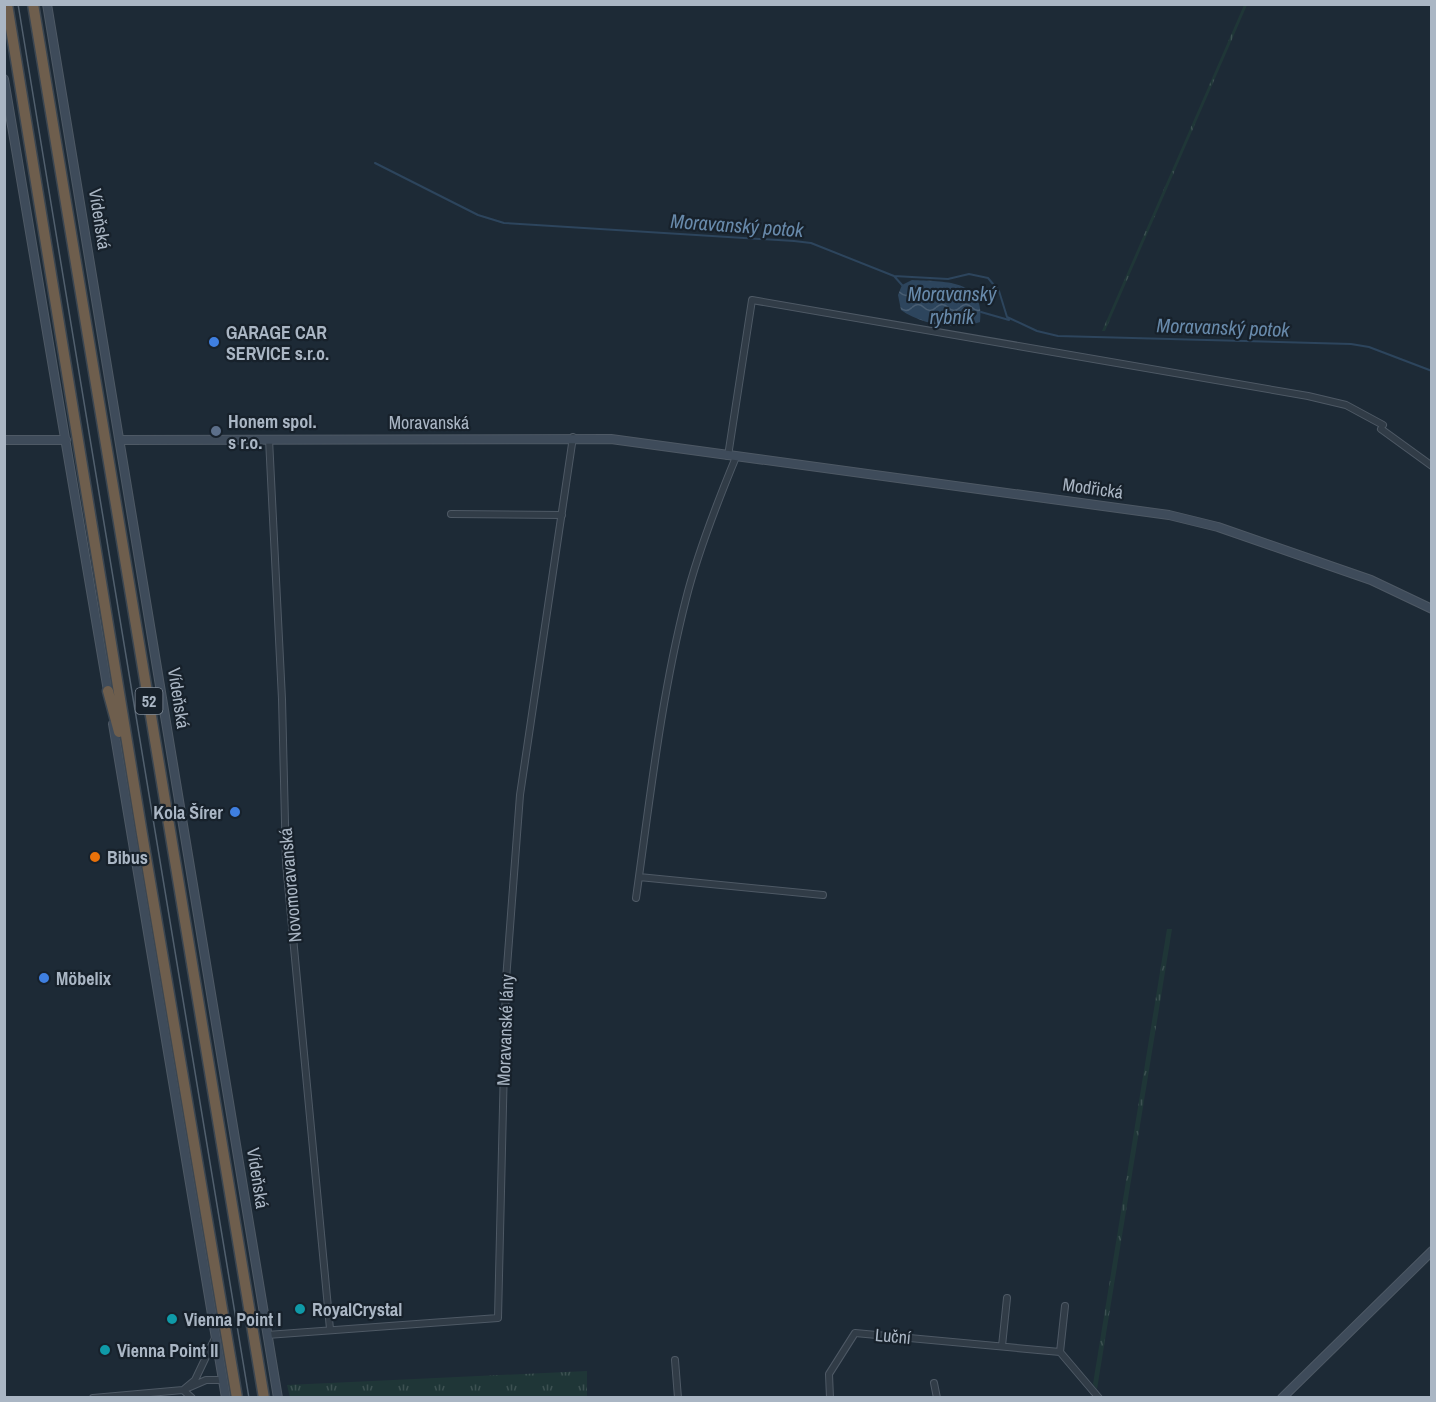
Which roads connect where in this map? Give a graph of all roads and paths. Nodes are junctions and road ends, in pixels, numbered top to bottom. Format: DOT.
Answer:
graph roads {
  1 [pos="7,4"];
  2 [pos="33,4"];
  3 [pos="47,4"];
  4 [pos="4,79"];
  5 [pos="573,437"];
  6 [pos="269,439"];
  7 [pos="4,440"];
  8 [pos="66,440"];
  9 [pos="120,440"];
  10 [pos="732,456"];
  11 [pos="1431,466"];
  12 [pos="451,514"];
  13 [pos="562,515"];
  14 [pos="1431,609"];
  15 [pos="108,691"];
  16 [pos="142,834"];
  17 [pos="639,877"];
  18 [pos="823,895"];
  19 [pos="636,898"];
  20 [pos="1431,1251"];
  21 [pos="1007,1298"];
  22 [pos="1065,1306"];
  23 [pos="330,1329"];
  24 [pos="267,1335"];
  25 [pos="216,1337"];
  26 [pos="1002,1346"];
  27 [pos="1060,1352"];
  28 [pos="675,1360"];
  29 [pos="223,1380"];
  30 [pos="934,1383"];
  31 [pos="183,1390"];
  32 [pos="93,1398"];
  33 [pos="192,1398"];
  34 [pos="226,1398"];
  35 [pos="237,1398"];
  36 [pos="264,1398"];
  37 [pos="278,1398"];
  38 [pos="678,1398"];
  39 [pos="830,1398"];
  40 [pos="937,1398"];
  41 [pos="1099,1398"];
  42 [pos="1282,1398"];
  1 -- 16 [label="highway, 52"];
  2 -- 36 [label="highway, Vídeňská / 52"];
  3 -- 9 [label="street, Vídeňská"];
  4 -- 8 [label="street"];
  5 -- 6 [label="street, Moravanská"];
  5 -- 10 [label="street, Moravanská"];
  5 -- 13 [label="street, Moravanské lány"];
  6 -- 9 [label="street, Moravanská"];
  6 -- 23 [label="street, Novomoravanská"];
  7 -- 8 [label="street"];
  8 -- 15 [label="street"];
  9 -- 24 [label="street, Vídeňská"];
  10 -- 11 [label="street"];
  10 -- 14 [label="street, Modřická"];
  10 -- 17 [label="street"];
  12 -- 13 [label="street"];
  13 -- 23 [label="street, Moravanské lány"];
  15 -- 16 [label="highway"];
  15 -- 25 [label="street"];
  16 -- 35 [label="highway, 52"];
  17 -- 18 [label="street"];
  17 -- 19 [label="street"];
  20 -- 42 [label="street"];
  21 -- 26 [label="street"];
  22 -- 27 [label="street"];
  23 -- 24 [label="street, Moravanské lány"];
  24 -- 37 [label="street, Vídeňská"];
  25 -- 29 [label="street"];
  25 -- 31 [label="street"];
  26 -- 27 [label="street, Luční"];
  26 -- 39 [label="street, Luční"];
  27 -- 41 [label="street"];
  28 -- 38 [label="street"];
  29 -- 31 [label="street"];
  29 -- 34 [label="street"];
  30 -- 40 [label="street"];
  31 -- 32 [label="street"];
  31 -- 33 [label="street"];
}
